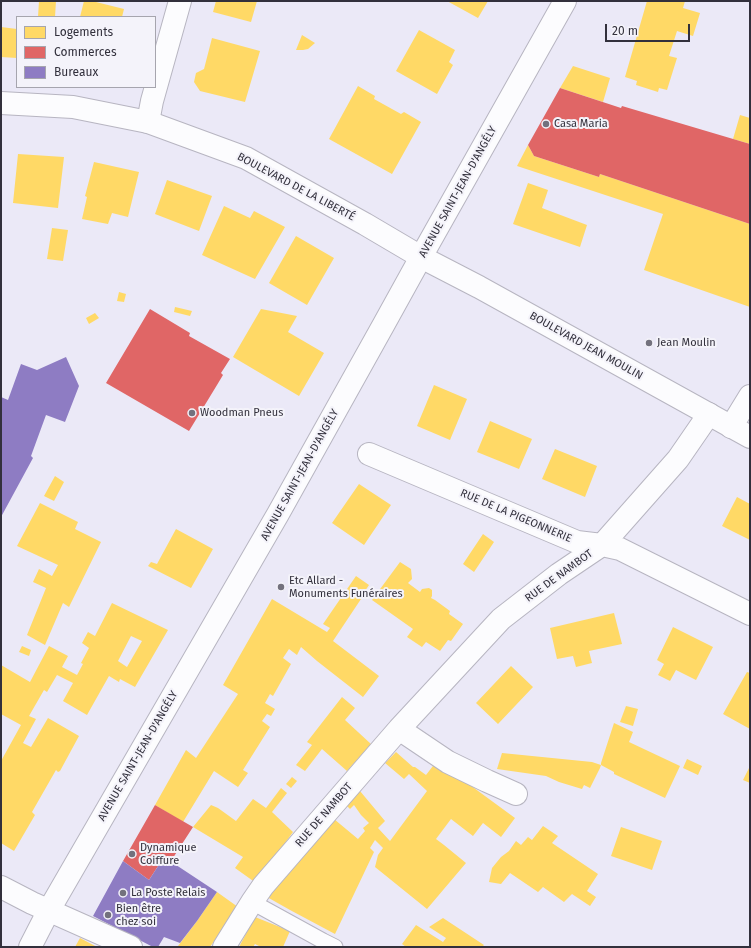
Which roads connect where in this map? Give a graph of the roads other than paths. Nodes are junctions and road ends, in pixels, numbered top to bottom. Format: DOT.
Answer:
graph roads {
  1 [pos="180,1"];
  2 [pos="565,1"];
  3 [pos="156,87"];
  4 [pos="156,88"];
  5 [pos="1,103"];
  6 [pos="148,122"];
  7 [pos="421,257"];
  8 [pos="750,396"];
  9 [pos="709,414"];
  10 [pos="731,427"];
  11 [pos="750,438"];
  12 [pos="369,454"];
  13 [pos="602,545"];
  14 [pos="750,614"];
  15 [pos="398,729"];
  16 [pos="516,794"];
  17 [pos="1,886"];
  18 [pos="252,902"];
  19 [pos="49,910"];
  20 [pos="30,947"];
  21 [pos="131,947"];
  22 [pos="224,947"];
  23 [pos="335,947"];
  1 -- 3 [label="street"];
  2 -- 7 [label="street, AVENUE SAINT-JEAN-D'ANGÉLY"];
  4 -- 6 [label="street"];
  5 -- 6 [label="street, BOULEVARD DE LA LIBERTÉ"];
  6 -- 7 [label="street, BOULEVARD DE LA LIBERTÉ"];
  7 -- 9 [label="street, BOULEVARD JEAN MOULIN"];
  7 -- 19 [label="street, AVENUE SAINT-JEAN-D'ANGÉLY"];
  8 -- 10 [label="street"];
  9 -- 10 [label="street, BOULEVARD JEAN MOULIN"];
  9 -- 13 [label="street, RUE DE NAMBOT"];
  10 -- 11 [label="street, BOULEVARD JEAN MOULIN"];
  12 -- 13 [label="street, RUE DE LA PIGEONNERIE"];
  13 -- 14 [label="street, RUE DE LA PIGEONNERIE"];
  13 -- 15 [label="street, RUE DE NAMBOT"];
  15 -- 16 [label="street"];
  15 -- 18 [label="street, RUE DE NAMBOT"];
  17 -- 19 [label="street"];
  18 -- 22 [label="street, RUE DE NAMBOT"];
  18 -- 23 [label="lane"];
  19 -- 20 [label="street, AVENUE SAINT-JEAN-D'ANGÉLY"];
  19 -- 21 [label="street"];
}
